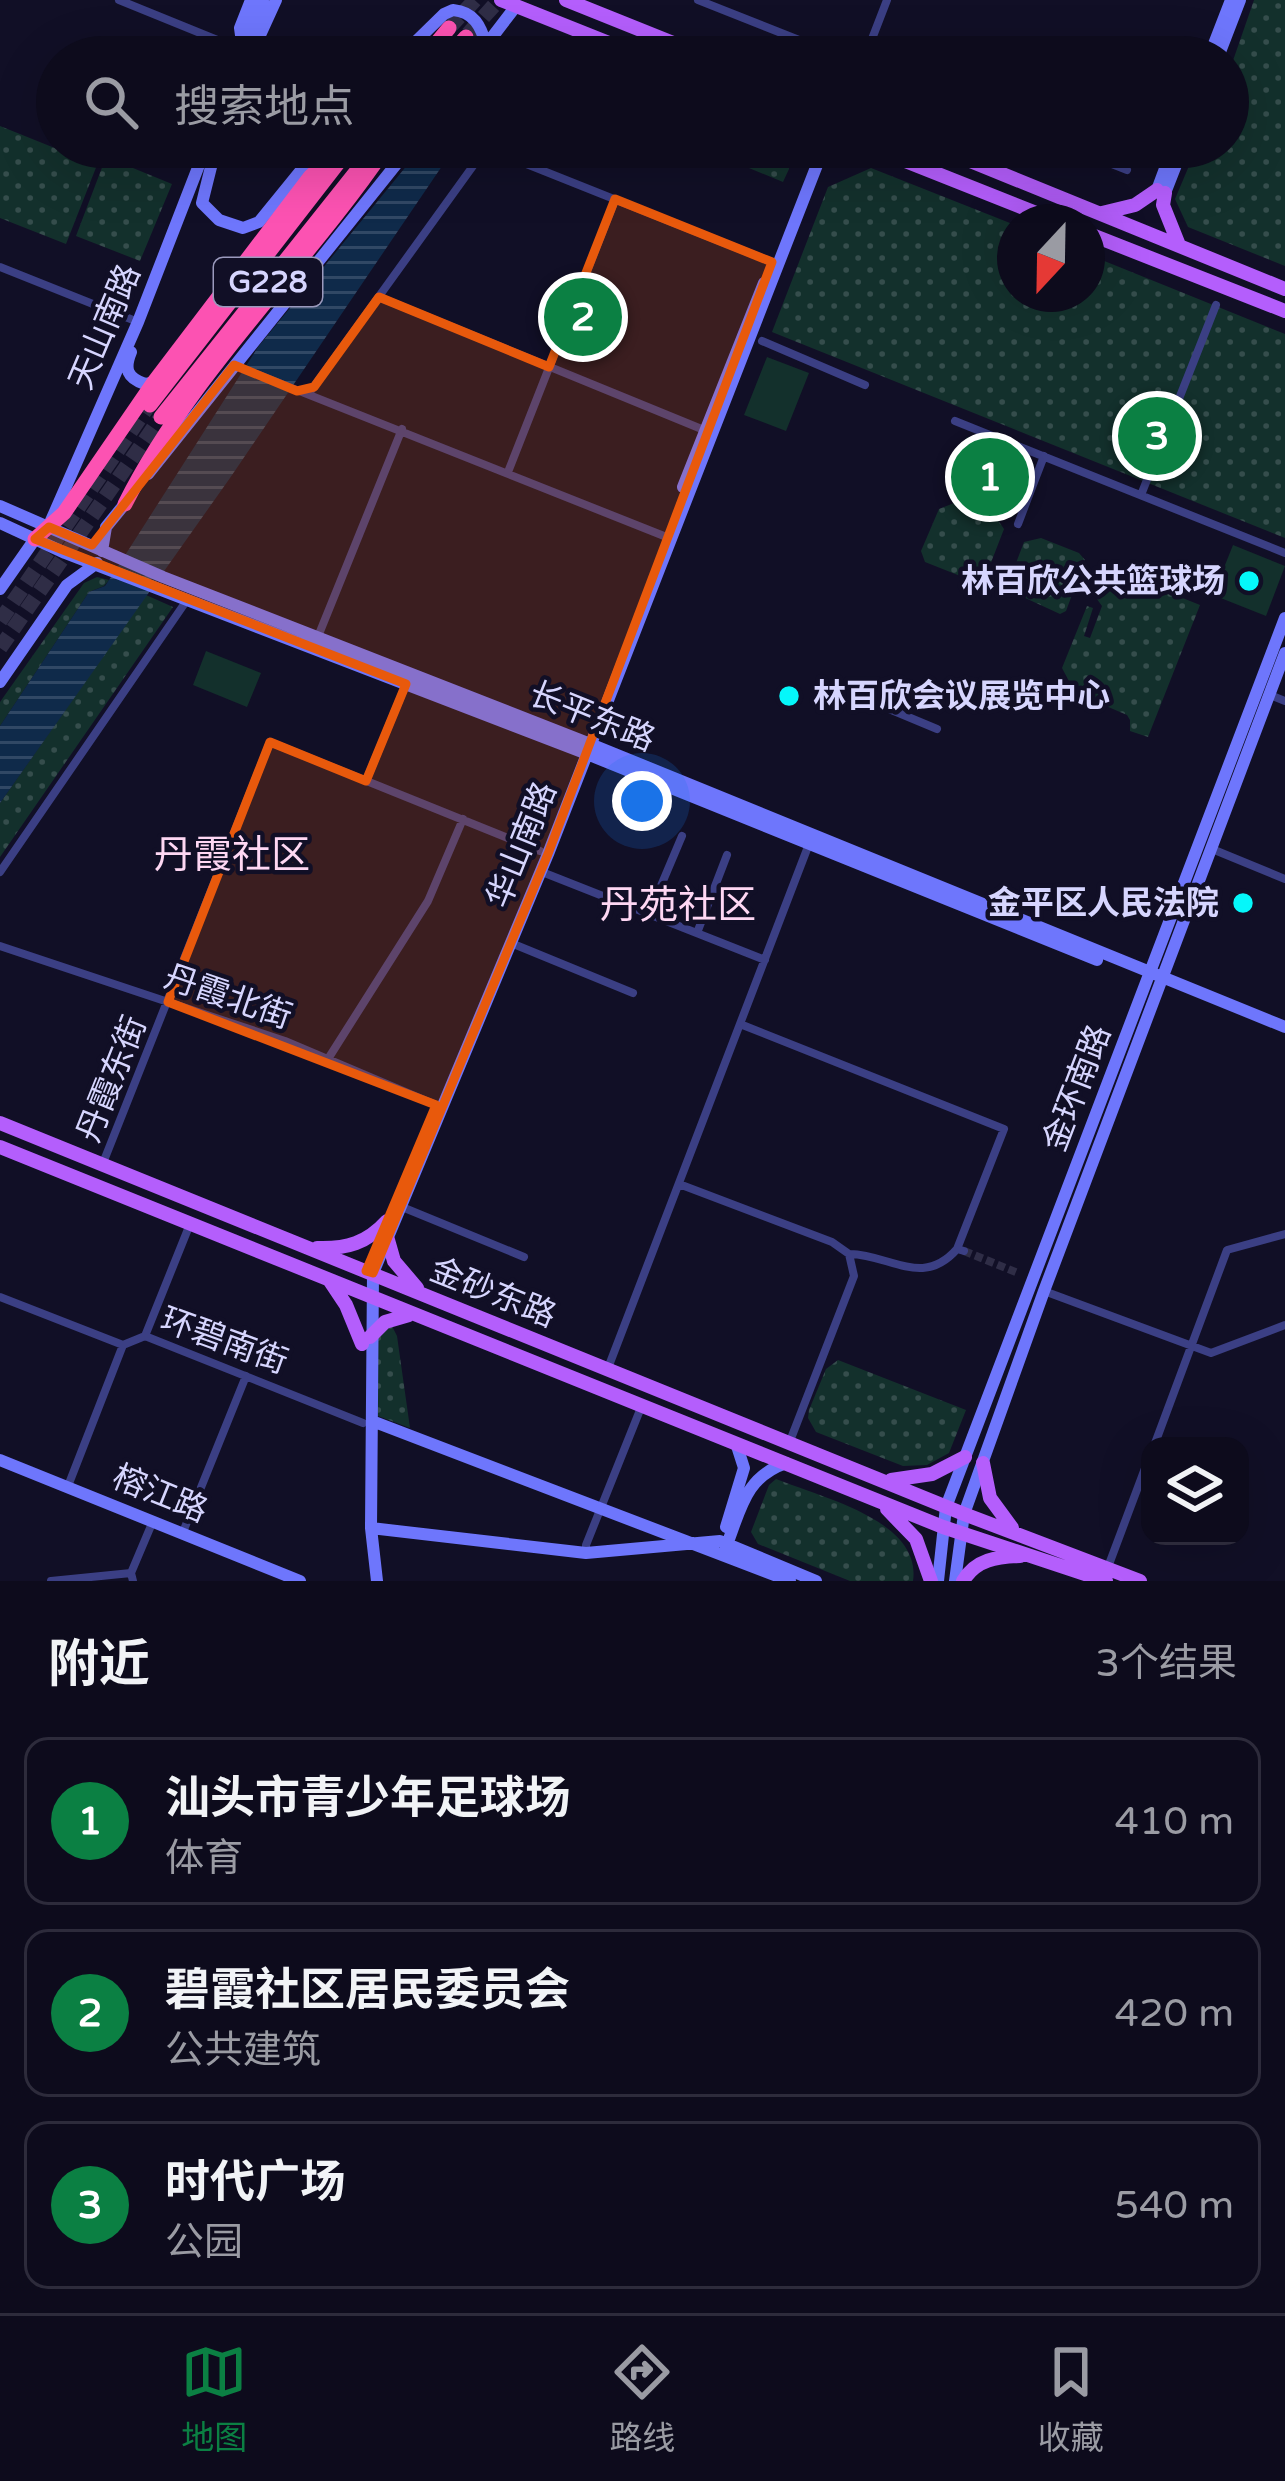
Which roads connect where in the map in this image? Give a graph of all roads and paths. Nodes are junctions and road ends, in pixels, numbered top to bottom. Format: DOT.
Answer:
graph roads {
  1 [pos="119,0"];
  2 [pos="251,0"];
  3 [pos="263,0"];
  4 [pos="276,0"];
  5 [pos="566,0"];
  6 [pos="698,0"];
  7 [pos="887,0"];
  8 [pos="1231,0"];
  9 [pos="1240,0"];
  10 [pos="509,3"];
  11 [pos="601,7"];
  12 [pos="449,28"];
  13 [pos="204,36"];
  14 [pos="243,36"];
  15 [pos="254,36"];
  16 [pos="258,36"];
  17 [pos="421,36"];
  18 [pos="442,36"];
  19 [pos="482,36"];
  20 [pos="490,36"];
  21 [pos="592,36"];
  22 [pos="663,36"];
  23 [pos="789,36"];
  24 [pos="873,36"];
  25 [pos="1216,36"];
  26 [pos="1226,36"];
  27 [pos="203,168"];
  28 [pos="204,168"];
  29 [pos="208,168"];
  30 [pos="303,168"];
  31 [pos="320,168"];
  32 [pos="335,168"];
  33 [pos="358,168"];
  34 [pos="372,168"];
  35 [pos="393,168"];
  36 [pos="472,168"];
  37 [pos="537,168"];
  38 [pos="811,168"];
  39 [pos="812,168"];
  40 [pos="923,168"];
  41 [pos="988,168"];
  42 [pos="1122,168"];
  43 [pos="1167,168"];
  44 [pos="1173,168"];
  45 [pos="1127,170"];
  46 [pos="1161,192"];
  47 [pos="615,199"];
  48 [pos="1014,204"];
  49 [pos="1078,204"];
  50 [pos="1105,212"];
  51 [pos="1105,215"];
  52 [pos="1105,240"];
  53 [pos="1179,245"];
  54 [pos="772,262"];
  55 [pos="0,267"];
  56 [pos="1285,290"];
  57 [pos="379,297"];
  58 [pos="1216,305"];
  59 [pos="1285,311"];
  60 [pos="138,322"];
  61 [pos="762,341"];
  62 [pos="237,366"];
  63 [pos="549,367"];
  64 [pos="154,382"];
  65 [pos="865,385"];
  66 [pos="310,392"];
  67 [pos="955,421"];
  68 [pos="402,429"];
  69 [pos="706,430"];
  70 [pos="1045,456"];
  71 [pos="508,472"];
  72 [pos="1141,495"];
  73 [pos="125,503"];
  74 [pos="0,506"];
  75 [pos="0,524"];
  76 [pos="1018,524"];
  77 [pos="49,526"];
  78 [pos="664,536"];
  79 [pos="35,539"];
  80 [pos="1285,553"];
  81 [pos="99,557"];
  82 [pos="160,582"];
  83 [pos="0,589"];
  84 [pos="188,599"];
  85 [pos="1285,618"];
  86 [pos="316,642"];
  87 [pos="1285,653"];
  88 [pos="0,682"];
  89 [pos="406,684"];
  90 [pos="854,694"];
  91 [pos="1270,695"];
  92 [pos="1285,701"];
  93 [pos="937,729"];
  94 [pos="585,748"];
  95 [pos="366,781"];
  96 [pos="463,819"];
  97 [pos="682,836"];
  98 [pos="809,844"];
  99 [pos="1212,849"];
  100 [pos="540,851"];
  101 [pos="728,855"];
  102 [pos="541,871"];
  103 [pos="0,872"];
  104 [pos="1285,878"];
  105 [pos="649,914"];
  106 [pos="697,933"];
  107 [pos="511,943"];
  108 [pos="0,946"];
  109 [pos="765,960"];
  110 [pos="1156,979"];
  111 [pos="633,993"];
  112 [pos="168,1002"];
  113 [pos="740,1024"];
  114 [pos="1285,1030"];
  115 [pos="328,1059"];
  116 [pos="436,1105"];
  117 [pos="0,1123"];
  118 [pos="0,1147"];
  119 [pos="103,1165"];
  120 [pos="679,1184"];
  121 [pos="402,1207"];
  122 [pos="387,1221"];
  123 [pos="190,1224"];
  124 [pos="1285,1234"];
  125 [pos="388,1240"];
  126 [pos="304,1246"];
  127 [pos="849,1254"];
  128 [pos="524,1257"];
  129 [pos="370,1272"];
  130 [pos="330,1281"];
  131 [pos="1044,1291"];
  132 [pos="426,1295"];
  133 [pos="0,1297"];
  134 [pos="367,1297"];
  135 [pos="409,1315"];
  136 [pos="1285,1325"];
  137 [pos="145,1336"];
  138 [pos="366,1340"];
  139 [pos="123,1346"];
  140 [pos="1191,1347"];
  141 [pos="608,1369"];
  142 [pos="246,1376"];
  143 [pos="642,1405"];
  144 [pos="368,1422"];
  145 [pos="1157,1437"];
  146 [pos="736,1443"];
  147 [pos="789,1443"];
  148 [pos="965,1457"];
  149 [pos="0,1460"];
  150 [pos="786,1463"];
  151 [pos="983,1463"];
  152 [pos="881,1480"];
  153 [pos="1141,1481"];
  154 [pos="68,1486"];
  155 [pos="879,1502"];
  156 [pos="601,1507"];
  157 [pos="946,1507"];
  158 [pos="964,1514"];
  159 [pos="153,1520"];
  160 [pos="943,1527"];
  161 [pos="371,1528"];
  162 [pos="182,1532"];
  163 [pos="960,1533"];
  164 [pos="1021,1535"];
  165 [pos="694,1541"];
  166 [pos="722,1547"];
  167 [pos="586,1553"];
  168 [pos="1031,1556"];
  169 [pos="1107,1575"];
  170 [pos="132,1577"];
  171 [pos="51,1581"];
  172 [pos="300,1581"];
  173 [pos="372,1581"];
  174 [pos="790,1581"];
  175 [pos="816,1581"];
  176 [pos="934,1581"];
  177 [pos="959,1581"];
  178 [pos="1139,1581"];
  1 -- 13 [label="street"];
  2 -- 14 [label="street"];
  3 -- 15 [label="street"];
  4 -- 16 [label="street"];
  5 -- 11 [label="main road"];
  6 -- 23 [label="street"];
  7 -- 24 [label="street"];
  8 -- 25 [label="street"];
  9 -- 26 [label="street"];
  10 -- 20 [label="street"];
  10 -- 21 [label="main road"];
  11 -- 22 [label="main road"];
  12 -- 18 [label="highway"];
  17 -- 19 [label="street"];
  27 -- 60 [label="street, 天山南路"];
  28 -- 64 [label="street, 天山南路"];
  29 -- 30 [label="street"];
  31 -- 64 [label="highway"];
  32 -- 33 [label="highway, G228"];
  34 -- 73 [label="highway"];
  35 -- 62 [label="street"];
  36 -- 57 [label="street"];
  37 -- 47 [label="street"];
  38 -- 54 [label="street, 华山南路"];
  39 -- 94 [label="street, 华山南路"];
  40 -- 48 [label="main road"];
  41 -- 49 [label="main road"];
  42 -- 45 [label="street"];
  43 -- 46 [label="street"];
  44 -- 46 [label="street"];
  46 -- 50 [label="main road"];
  46 -- 53 [label="main road"];
  47 -- 54 [label="street"];
  47 -- 63 [label="street"];
  51 -- 53 [label="main road"];
  52 -- 59 [label="main road"];
  53 -- 56 [label="main road"];
  54 -- 69 [label="street, 华山南路"];
  55 -- 60 [label="street"];
  57 -- 63 [label="street"];
  57 -- 66 [label="street"];
  58 -- 72 [label="street"];
  60 -- 77 [label="street, 天山南路"];
  61 -- 65 [label="street"];
  62 -- 66 [label="street"];
  62 -- 73 [label="street"];
  63 -- 69 [label="street"];
  63 -- 71 [label="street"];
  64 -- 77 [label="highway"];
  66 -- 68 [label="street"];
  67 -- 70 [label="street"];
  68 -- 71 [label="street"];
  68 -- 86 [label="street"];
  69 -- 78 [label="street, 华山南路"];
  70 -- 72 [label="street"];
  70 -- 76 [label="street"];
  71 -- 78 [label="street"];
  72 -- 80 [label="street"];
  73 -- 81 [label="street"];
  74 -- 77 [label="street, 长平东路"];
  75 -- 79 [label="street, 长平东路"];
  77 -- 79 [label="highway"];
  77 -- 81 [label="street, 长平东路"];
  78 -- 94 [label="street, 华山南路"];
  79 -- 81 [label="street, 长平东路"];
  79 -- 83 [label="street"];
  81 -- 82 [label="street, 长平东路"];
  81 -- 88 [label="street"];
  82 -- 84 [label="street, 长平东路"];
  82 -- 86 [label="street, 长平东路"];
  84 -- 86 [label="street, 长平东路"];
  84 -- 103 [label="street"];
  85 -- 110 [label="street, 金环南路"];
  86 -- 89 [label="street, 长平东路"];
  86 -- 94 [label="street, 长平东路"];
  87 -- 91 [label="street, 金环南路"];
  89 -- 94 [label="street, 长平东路"];
  89 -- 95 [label="street"];
  90 -- 93 [label="street"];
  91 -- 92 [label="street"];
  91 -- 99 [label="street, 金环南路"];
  94 -- 98 [label="street, 长平东路"];
  94 -- 100 [label="street, 华山南路"];
  94 -- 102 [label="street, 华山南路"];
  94 -- 110 [label="street, 长平东路"];
  95 -- 96 [label="street"];
  95 -- 112 [label="street, 丹霞东街"];
  96 -- 100 [label="street"];
  96 -- 115 [label="street"];
  97 -- 105 [label="street"];
  98 -- 109 [label="street"];
  98 -- 110 [label="street, 长平东路"];
  99 -- 104 [label="street"];
  99 -- 110 [label="street, 金环南路"];
  100 -- 116 [label="street, 华山南路"];
  101 -- 106 [label="street"];
  102 -- 105 [label="street"];
  102 -- 107 [label="street, 华山南路"];
  105 -- 106 [label="street"];
  106 -- 109 [label="street"];
  107 -- 111 [label="street"];
  107 -- 121 [label="street, 华山南路"];
  108 -- 112 [label="street, 丹霞北街"];
  109 -- 113 [label="street"];
  110 -- 114 [label="street"];
  110 -- 131 [label="street, 金环南路"];
  110 -- 148 [label="street, 金环南路"];
  112 -- 115 [label="street, 丹霞北街"];
  112 -- 119 [label="street, 丹霞东街"];
  113 -- 120 [label="street"];
  113 -- 127 [label="street"];
  115 -- 116 [label="street, 丹霞北街"];
  116 -- 122 [label="street, 华山南路"];
  117 -- 119 [label="main road, 金砂东路"];
  118 -- 123 [label="main road, 金砂东路"];
  119 -- 126 [label="main road, 金砂东路"];
  120 -- 127 [label="street"];
  120 -- 141 [label="street"];
  121 -- 125 [label="street, 华山南路"];
  121 -- 128 [label="street"];
  122 -- 126 [label="main road"];
  122 -- 129 [label="street, 华山南路"];
  123 -- 130 [label="main road, 金砂东路"];
  123 -- 137 [label="street"];
  124 -- 140 [label="street"];
  125 -- 129 [label="street, 华山南路"];
  125 -- 132 [label="main road"];
  126 -- 129 [label="main road, 金砂东路"];
  127 -- 147 [label="street"];
  129 -- 132 [label="main road, 金砂东路"];
  129 -- 134 [label="street, 华山南路"];
  130 -- 134 [label="main road, 金砂东路"];
  130 -- 138 [label="main road"];
  131 -- 140 [label="street"];
  131 -- 151 [label="street, 金环南路"];
  132 -- 141 [label="main road, 金砂东路"];
  133 -- 139 [label="street, 环碧南街"];
  134 -- 135 [label="main road, 金砂东路"];
  134 -- 138 [label="street, 华山南路"];
  135 -- 138 [label="main road"];
  135 -- 143 [label="main road, 金砂东路"];
  136 -- 140 [label="street"];
  137 -- 139 [label="street, 环碧南街"];
  137 -- 142 [label="street, 环碧南街"];
  138 -- 144 [label="street, 华山南路"];
  139 -- 154 [label="street"];
  140 -- 145 [label="street"];
  141 -- 147 [label="main road, 金砂东路"];
  142 -- 144 [label="street, 环碧南街"];
  142 -- 162 [label="street"];
  143 -- 146 [label="main road, 金砂东路"];
  143 -- 156 [label="street"];
  144 -- 156 [label="street, 环碧南街"];
  144 -- 161 [label="street, 华山南路"];
  144 -- 173 [label="street, 华山南路"];
  146 -- 150 [label="main road, 金砂东路"];
  146 -- 166 [label="street"];
  147 -- 152 [label="main road, 金砂东路"];
  148 -- 152 [label="main road"];
  148 -- 157 [label="street, 金环南路"];
  149 -- 154 [label="street, 榕江路"];
  150 -- 155 [label="main road, 金砂东路"];
  150 -- 166 [label="street"];
  151 -- 158 [label="street, 金环南路"];
  151 -- 164 [label="main road"];
  152 -- 157 [label="main road, 金砂东路"];
  153 -- 169 [label="street"];
  154 -- 159 [label="street, 榕江路"];
  155 -- 160 [label="main road, 金砂东路"];
  155 -- 176 [label="main road"];
  156 -- 165 [label="street, 环碧南街"];
  156 -- 167 [label="street"];
  157 -- 158 [label="main road, 金砂东路"];
  157 -- 160 [label="street, 金环南路"];
  158 -- 163 [label="street, 金环南路"];
  158 -- 164 [label="main road, 金砂东路"];
  159 -- 162 [label="street, 榕江路"];
  159 -- 170 [label="street"];
  160 -- 163 [label="main road, 金砂东路"];
  160 -- 176 [label="street, 金环南路"];
  161 -- 167 [label="street"];
  161 -- 173 [label="street, 华山南路"];
  162 -- 172 [label="street, 榕江路"];
  163 -- 168 [label="main road, 金砂东路"];
  163 -- 177 [label="street, 金环南路"];
  164 -- 169 [label="main road, 金砂东路"];
  165 -- 166 [label="street, 环碧南街"];
  165 -- 167 [label="street"];
  166 -- 174 [label="street, 环碧南街"];
  166 -- 175 [label="street, 环碧南街"];
  168 -- 169 [label="main road, 金砂东路"];
  168 -- 177 [label="main road"];
  169 -- 178 [label="main road"];
  170 -- 171 [label="street"];
}
